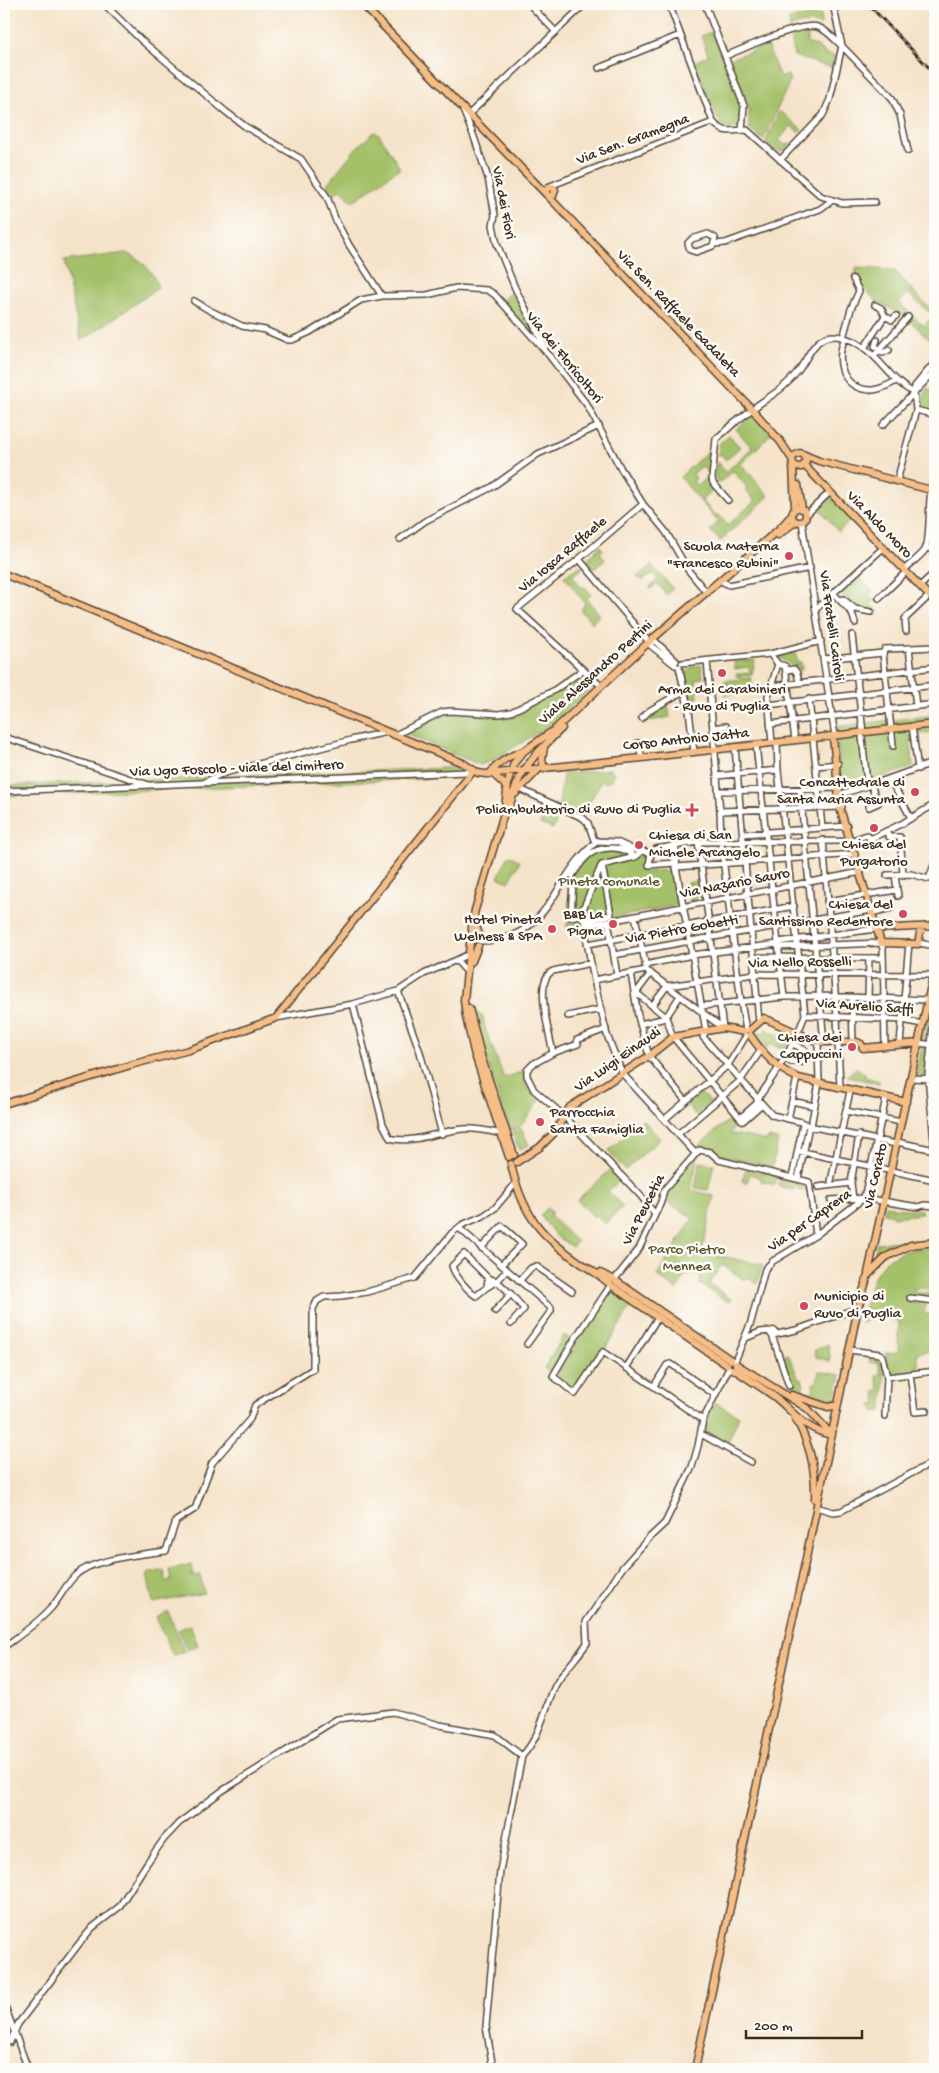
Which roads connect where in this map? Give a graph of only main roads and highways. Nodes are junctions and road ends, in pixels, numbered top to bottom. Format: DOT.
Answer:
graph roads {
  1 [pos="362,4"];
  2 [pos="780,441"];
  3 [pos="797,453"];
  4 [pos="805,456"];
  5 [pos="819,461"];
  6 [pos="798,464"];
  7 [pos="933,490"];
  8 [pos="798,509"];
  9 [pos="796,520"];
  10 [pos="4,574"];
  11 [pos="933,598"];
  12 [pos="652,643"];
  13 [pos="935,724"];
  14 [pos="834,735"];
  15 [pos="544,745"];
  16 [pos="524,751"];
  17 [pos="541,769"];
  18 [pos="525,770"];
  19 [pos="511,771"];
  20 [pos="473,772"];
  21 [pos="490,772"];
  22 [pos="510,794"];
  23 [pos="935,926"];
  24 [pos="921,927"];
  25 [pos="877,929"];
  26 [pos="476,941"];
  27 [pos="935,967"];
  28 [pos="934,977"];
  29 [pos="747,1033"];
  30 [pos="918,1043"];
  31 [pos="906,1102"];
  32 [pos="4,1104"];
  33 [pos="513,1160"];
  34 [pos="935,1242"];
  35 [pos="873,1250"];
  36 [pos="886,1257"];
  37 [pos="868,1275"];
  38 [pos="613,1282"];
  39 [pos="732,1364"];
  40 [pos="779,1391"];
  41 [pos="838,1405"];
  42 [pos="792,1415"];
  43 [pos="832,1435"];
  44 [pos="814,1516"];
  45 [pos="695,2069"];
  1 -- 2 [label="main road, Via Sen. Raffaele Gadaleta"];
  2 -- 3 [label="main road, Via Sen. Raffaele Gadaleta"];
  2 -- 6 [label="main road, Via Sen. Raffaele Gadaleta"];
  3 -- 4 [label="main road, Via Sen. Raffaele Gadaleta"];
  3 -- 6 [label="main road"];
  4 -- 5 [label="main road, Via Sen. Raffaele Gadaleta"];
  4 -- 6 [label="main road"];
  5 -- 6 [label="main road"];
  5 -- 7 [label="main road, Via Sen. Raffaele Gadaleta"];
  6 -- 8 [label="main road"];
  6 -- 11 [label="main road, Via Aldo Moro"];
  8 -- 9 [label="main road"];
  8 -- 9 [label="main road"];
  9 -- 12 [label="main road, Viale Alessandro Pertini"];
  10 -- 20 [label="main road"];
  12 -- 15 [label="main road, Viale Alessandro Pertini"];
  12 -- 16 [label="main road, Viale Alessandro Pertini"];
  13 -- 14 [label="main road, Corso Antonio Jatta"];
  14 -- 17 [label="main road, Corso Antonio Jatta"];
  14 -- 25 [label="main road"];
  15 -- 17 [label="main road"];
  15 -- 18 [label="main road, Viale Alessandro Pertini"];
  16 -- 19 [label="main road, Viale Alessandro Pertini"];
  16 -- 21 [label="main road"];
  17 -- 18 [label="main road"];
  17 -- 22 [label="main road, Viale Alessandro Pertini"];
  18 -- 19 [label="main road"];
  18 -- 22 [label="main road, Viale Alessandro Pertini"];
  19 -- 21 [label="main road"];
  19 -- 22 [label="main road, Viale Alessandro Pertini"];
  20 -- 21 [label="main road"];
  20 -- 32 [label="main road"];
  21 -- 22 [label="main road"];
  22 -- 26 [label="main road, Viale Alessandro Pertini"];
  23 -- 24 [label="main road"];
  24 -- 25 [label="main road"];
  24 -- 25 [label="main road"];
  26 -- 33 [label="main road, Viale Alessandro Pertini"];
  26 -- 33 [label="main road, Viale Alessandro Pertini"];
  27 -- 28 [label="main road, Via Corato"];
  28 -- 30 [label="main road, Via Corato"];
  29 -- 30 [label="main road"];
  29 -- 31 [label="main road"];
  29 -- 33 [label="main road, Via Luigi Einaudi"];
  30 -- 31 [label="main road, Via Corato"];
  31 -- 35 [label="main road, Via Corato"];
  33 -- 38 [label="main road, Viale Alessandro Pertini"];
  33 -- 38 [label="main road, Viale Alessandro Pertini"];
  34 -- 36 [label="main road"];
  35 -- 36 [label="main road"];
  35 -- 37 [label="main road, Via Corato"];
  36 -- 37 [label="main road"];
  37 -- 41 [label="main road, Via Corato"];
  38 -- 39 [label="main road"];
  38 -- 39 [label="main road"];
  39 -- 40 [label="main road"];
  39 -- 42 [label="main road"];
  40 -- 41 [label="main road"];
  40 -- 43 [label="main road"];
  41 -- 43 [label="main road, Via Corato"];
  42 -- 43 [label="main road"];
  42 -- 44 [label="main road"];
  43 -- 44 [label="main road"];
  44 -- 45 [label="main road"];
}
